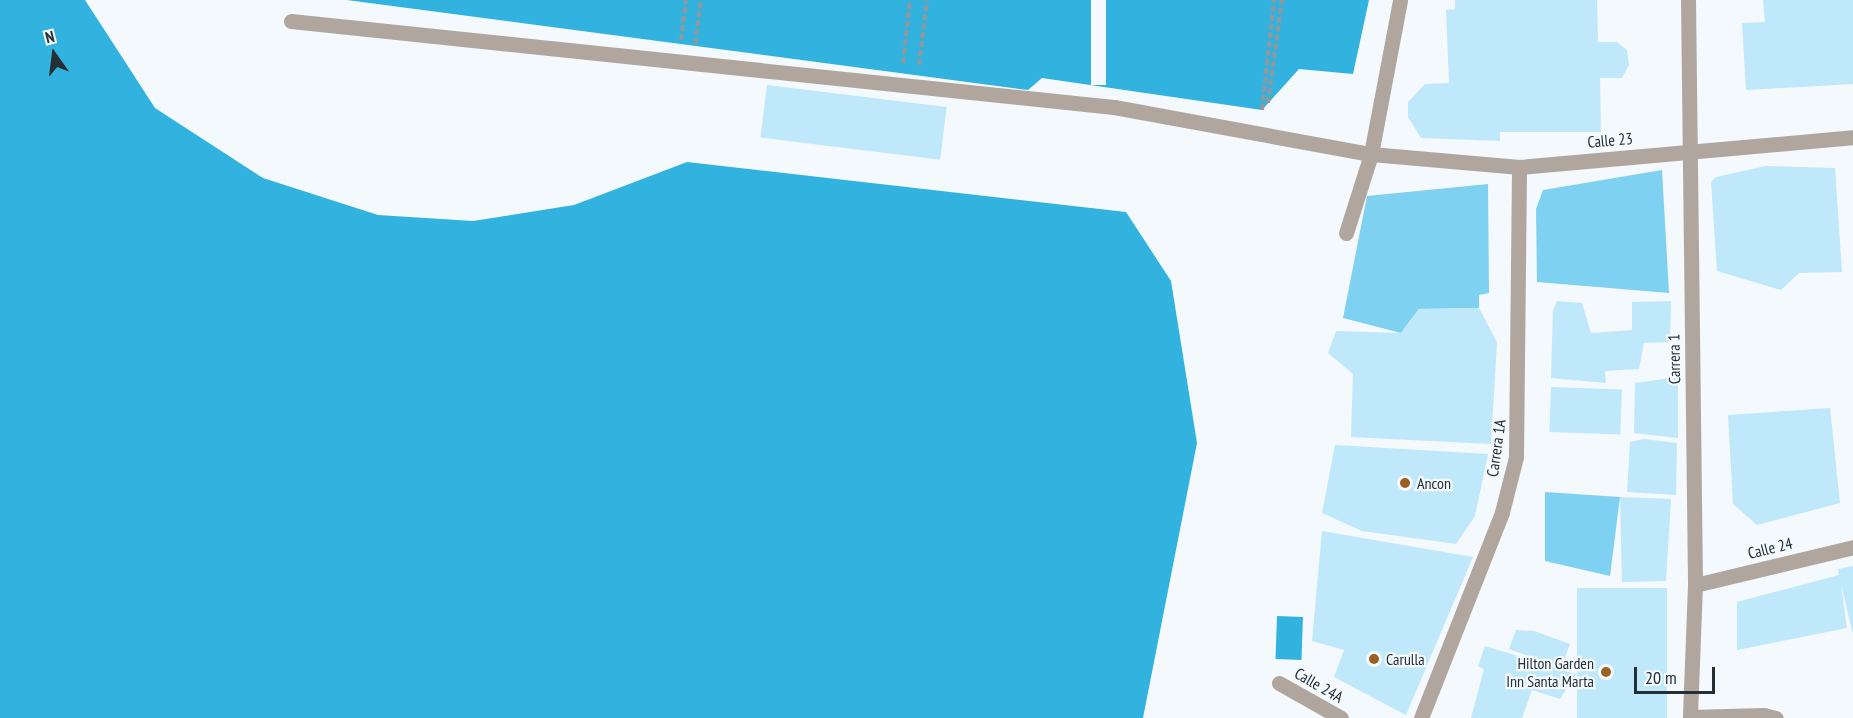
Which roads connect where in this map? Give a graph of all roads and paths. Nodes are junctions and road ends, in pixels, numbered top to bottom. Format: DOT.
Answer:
graph roads {
  1 [pos="686,0"];
  2 [pos="701,0"];
  3 [pos="910,0"];
  4 [pos="927,0"];
  5 [pos="1274,0"];
  6 [pos="1282,0"];
  7 [pos="1400,0"];
  8 [pos="1688,0"];
  9 [pos="291,21"];
  10 [pos="681,44"];
  11 [pos="695,46"];
  12 [pos="903,63"];
  13 [pos="919,65"];
  14 [pos="1268,103"];
  15 [pos="1262,110"];
  16 [pos="1853,137"];
  17 [pos="1689,152"];
  18 [pos="1371,154"];
  19 [pos="1519,167"];
  20 [pos="1346,233"];
  21 [pos="1853,547"];
  22 [pos="1695,585"];
  23 [pos="1279,683"];
  24 [pos="1690,717"];
  25 [pos="1341,718"];
  26 [pos="1421,718"];
  27 [pos="1776,718"];
  1 -- 10 [label="path"];
  2 -- 11 [label="path"];
  3 -- 12 [label="path"];
  4 -- 13 [label="path"];
  5 -- 15 [label="path"];
  6 -- 14 [label="path"];
  7 -- 18 [label="street"];
  8 -- 17 [label="street, Carrera 1"];
  9 -- 18 [label="street, Calle 23"];
  16 -- 17 [label="street, Calle 23"];
  17 -- 19 [label="street, Calle 23"];
  17 -- 22 [label="street, Carrera 1"];
  18 -- 19 [label="street, Calle 23"];
  18 -- 20 [label="street"];
  19 -- 26 [label="street, Carrera 1A"];
  21 -- 22 [label="street, Calle 24"];
  22 -- 24 [label="street, Carrera 1"];
  23 -- 25 [label="street, Calle 24A"];
  24 -- 27 [label="street"];
}
